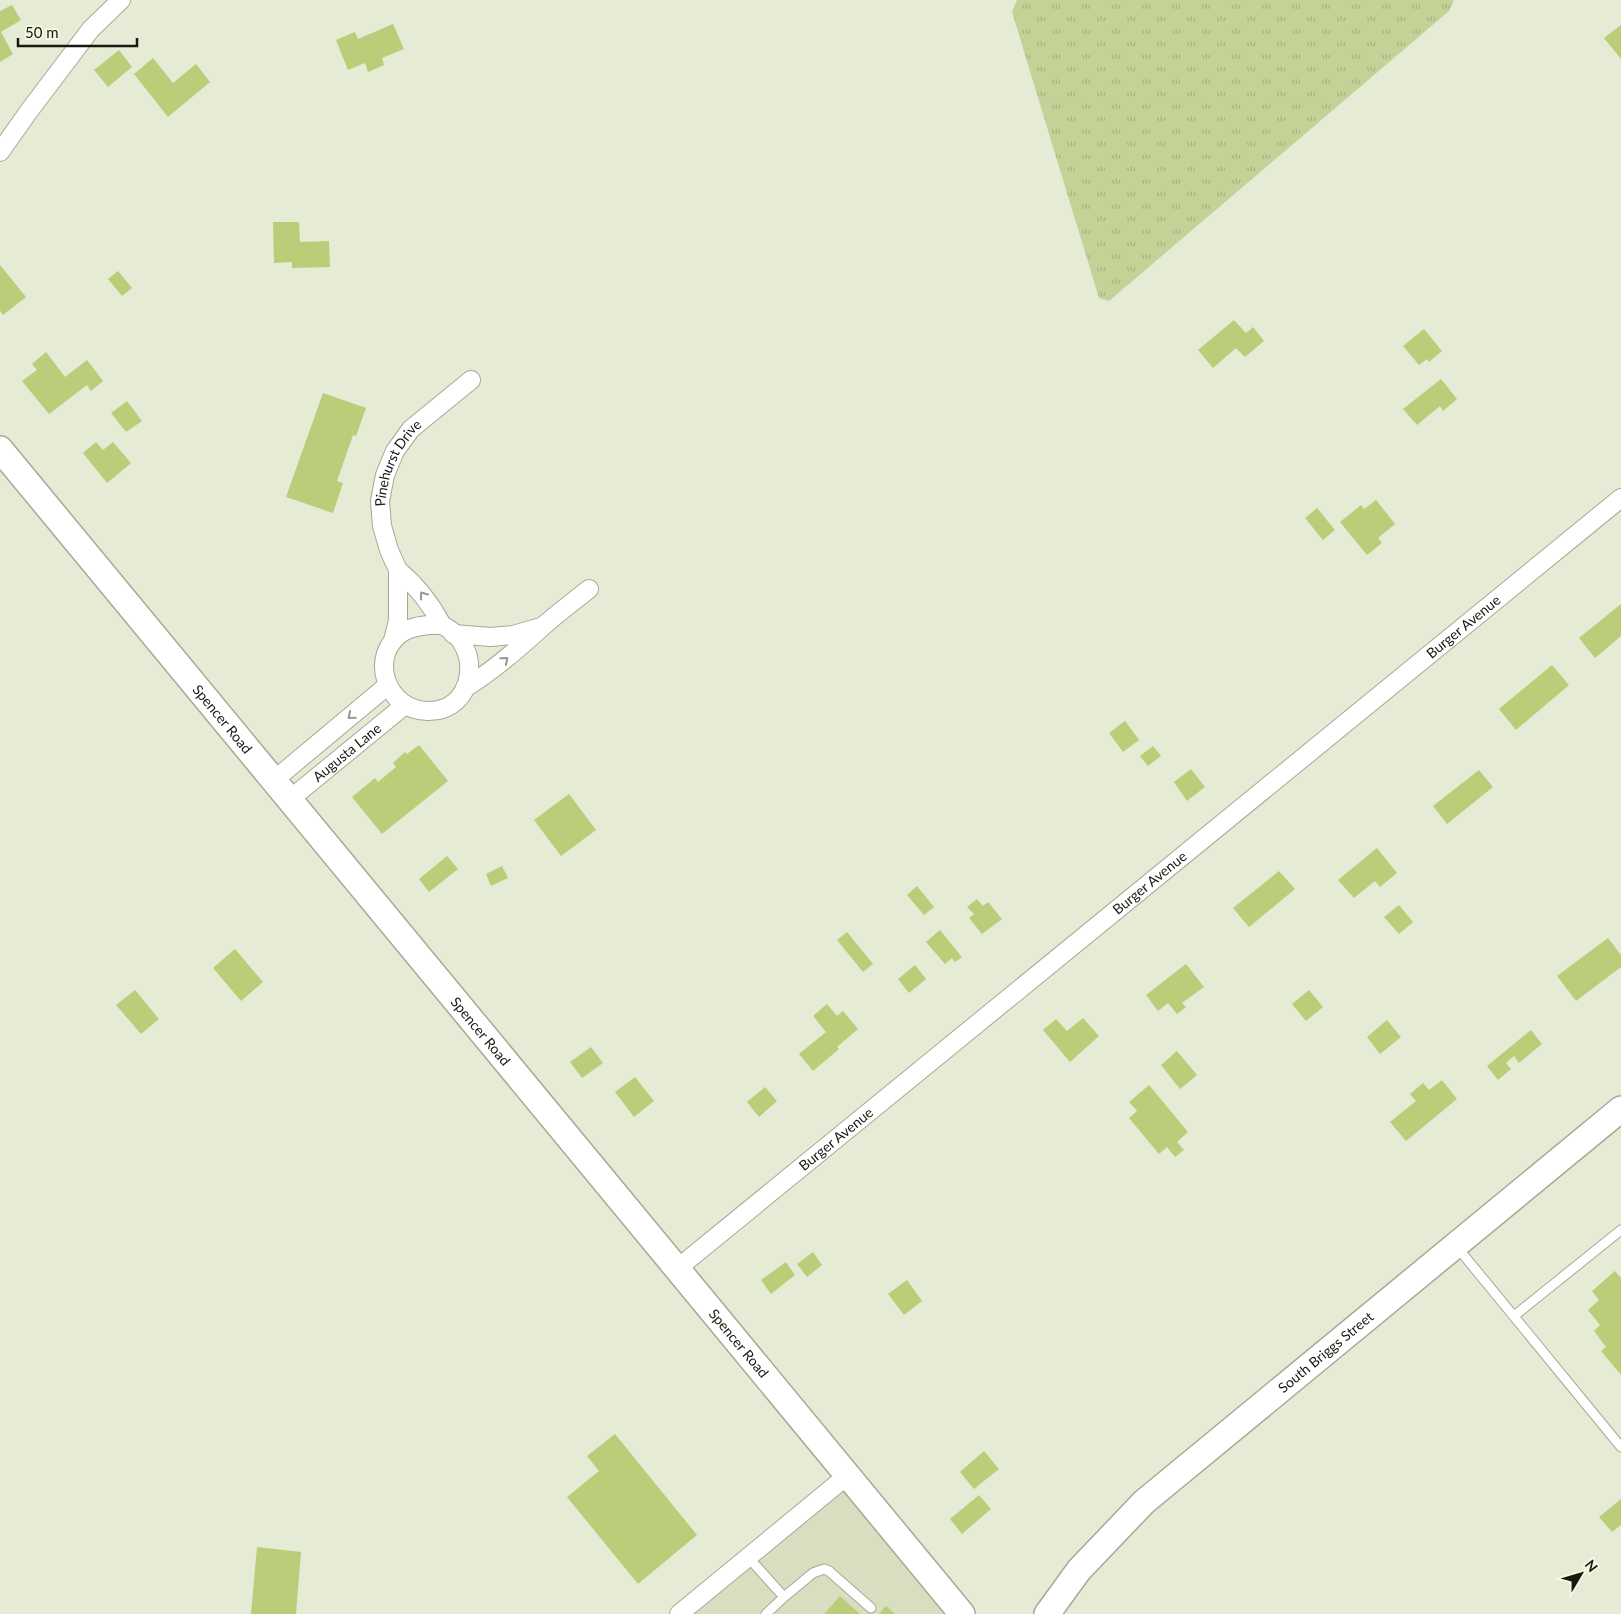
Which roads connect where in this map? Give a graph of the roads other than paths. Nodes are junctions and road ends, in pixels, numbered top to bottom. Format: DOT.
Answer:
graph roads {
  1 [pos="121,0"];
  2 [pos="0,152"];
  3 [pos="471,380"];
  4 [pos="0,449"];
  5 [pos="1621,498"];
  6 [pos="398,570"];
  7 [pos="590,589"];
  8 [pos="542,627"];
  9 [pos="448,630"];
  10 [pos="393,641"];
  11 [pos="388,685"];
  12 [pos="465,688"];
  13 [pos="405,705"];
  14 [pos="281,790"];
  15 [pos="1621,1108"];
  16 [pos="1621,1230"];
  17 [pos="1456,1245"];
  18 [pos="678,1268"];
  19 [pos="1514,1316"];
  20 [pos="1621,1447"];
  21 [pos="848,1475"];
  22 [pos="748,1557"];
  23 [pos="784,1597"];
  24 [pos="871,1608"];
  25 [pos="679,1614"];
  26 [pos="766,1614"];
  27 [pos="962,1614"];
  28 [pos="1047,1614"];
  1 -- 2 [label="street"];
  3 -- 6 [label="street, Pinehurst Drive"];
  4 -- 14 [label="street, Spencer Road"];
  5 -- 18 [label="street, Burger Avenue"];
  9 -- 6 [label="street, Pinehurst Drive, one-way"];
  6 -- 10 [label="street, Pinehurst Drive"];
  7 -- 8 [label="street"];
  8 -- 9 [label="street"];
  12 -- 8 [label="street, one-way"];
  9 -- 10 [label="street"];
  9 -- 12 [label="street"];
  10 -- 11 [label="street"];
  11 -- 13 [label="street"];
  11 -- 14 [label="street, Augusta Lane, one-way"];
  12 -- 13 [label="street"];
  13 -- 14 [label="street, Augusta Lane"];
  14 -- 18 [label="street, Spencer Road"];
  15 -- 17 [label="street, South Briggs Street"];
  16 -- 19 [label="lane"];
  17 -- 19 [label="lane"];
  17 -- 28 [label="street, South Briggs Street"];
  18 -- 21 [label="street, Spencer Road"];
  19 -- 20 [label="lane"];
  21 -- 22 [label="street"];
  21 -- 27 [label="street, Spencer Road"];
  22 -- 23 [label="lane"];
  22 -- 25 [label="street"];
  23 -- 24 [label="lane"];
  23 -- 26 [label="lane"];
}
